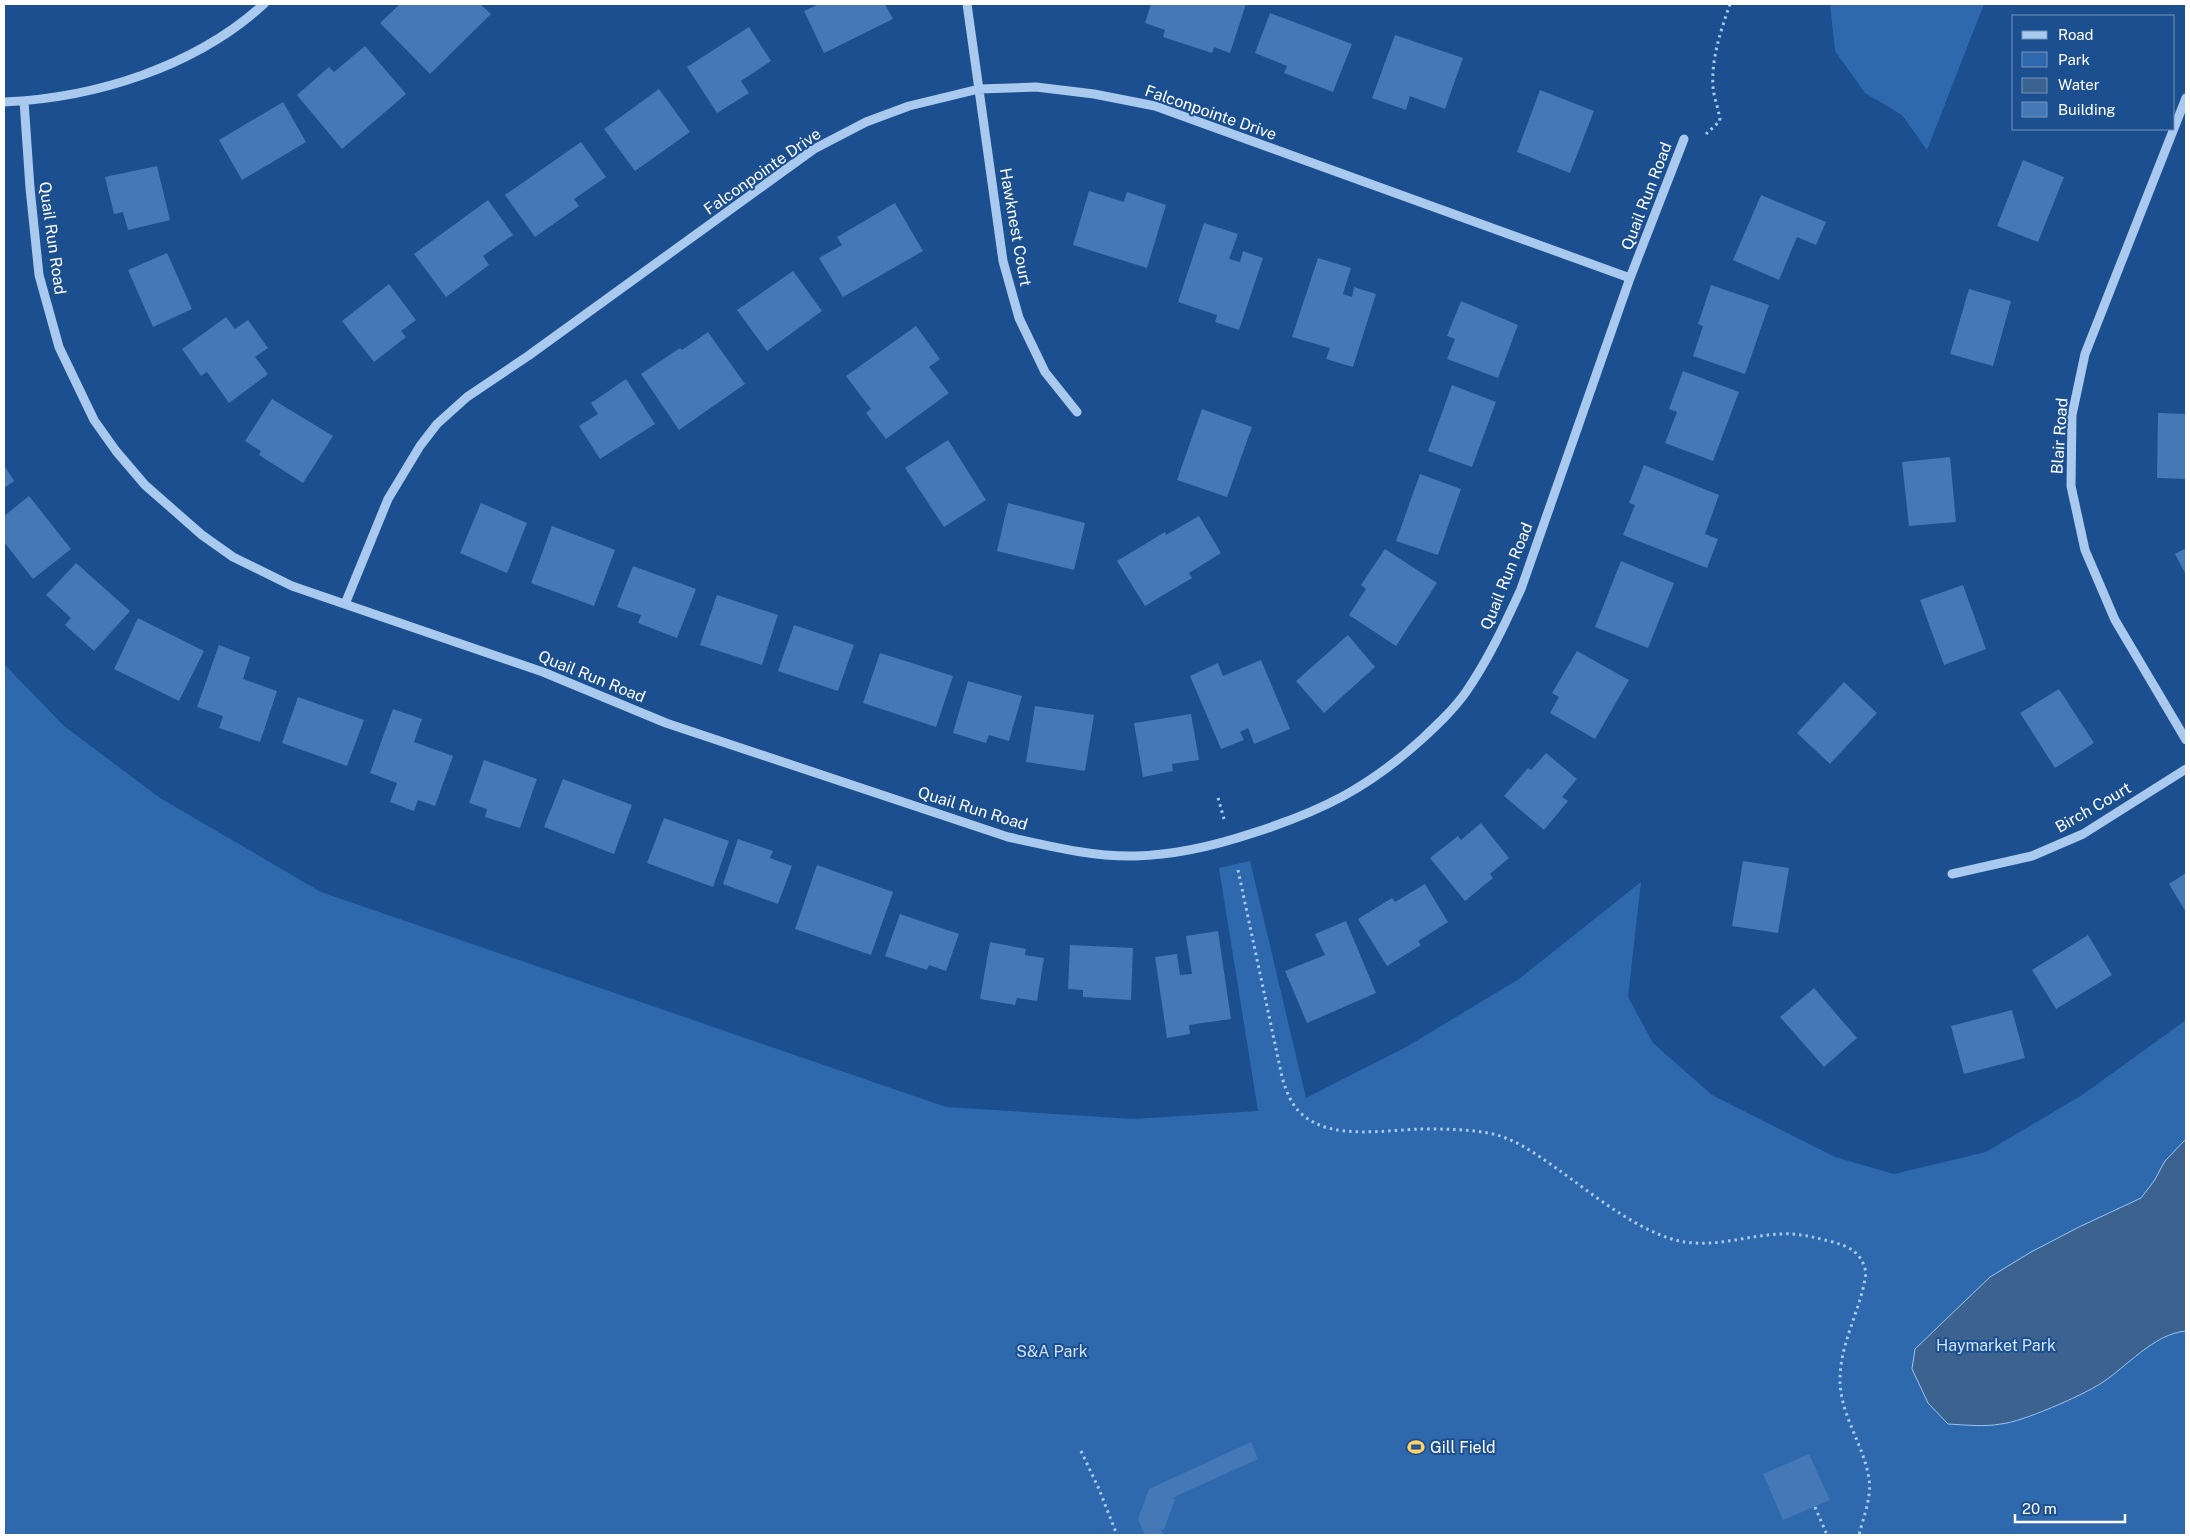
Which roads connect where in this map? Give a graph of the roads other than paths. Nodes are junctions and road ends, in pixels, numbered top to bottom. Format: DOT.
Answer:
graph roads {
  1 [pos="264,4"];
  2 [pos="967,4"];
  3 [pos="979,89"];
  4 [pos="2186,98"];
  5 [pos="24,101"];
  6 [pos="4,102"];
  7 [pos="2175,126"];
  8 [pos="2173,130"];
  9 [pos="1684,138"];
  10 [pos="1630,278"];
  11 [pos="1077,412"];
  12 [pos="345,604"];
  13 [pos="2186,740"];
  14 [pos="2186,768"];
  15 [pos="1952,874"];
  1 -- 5 [label="street"];
  2 -- 3 [label="street, Hawknest Court"];
  3 -- 10 [label="street, Falconpointe Drive"];
  3 -- 11 [label="street, Hawknest Court"];
  3 -- 12 [label="street, Falconpointe Drive"];
  4 -- 7 [label="street, Blair Road"];
  5 -- 6 [label="street"];
  5 -- 12 [label="street, Quail Run Road"];
  8 -- 13 [label="street, Blair Road"];
  9 -- 10 [label="street, Quail Run Road"];
  10 -- 12 [label="street, Quail Run Road"];
  14 -- 15 [label="street, Birch Court"];
}
